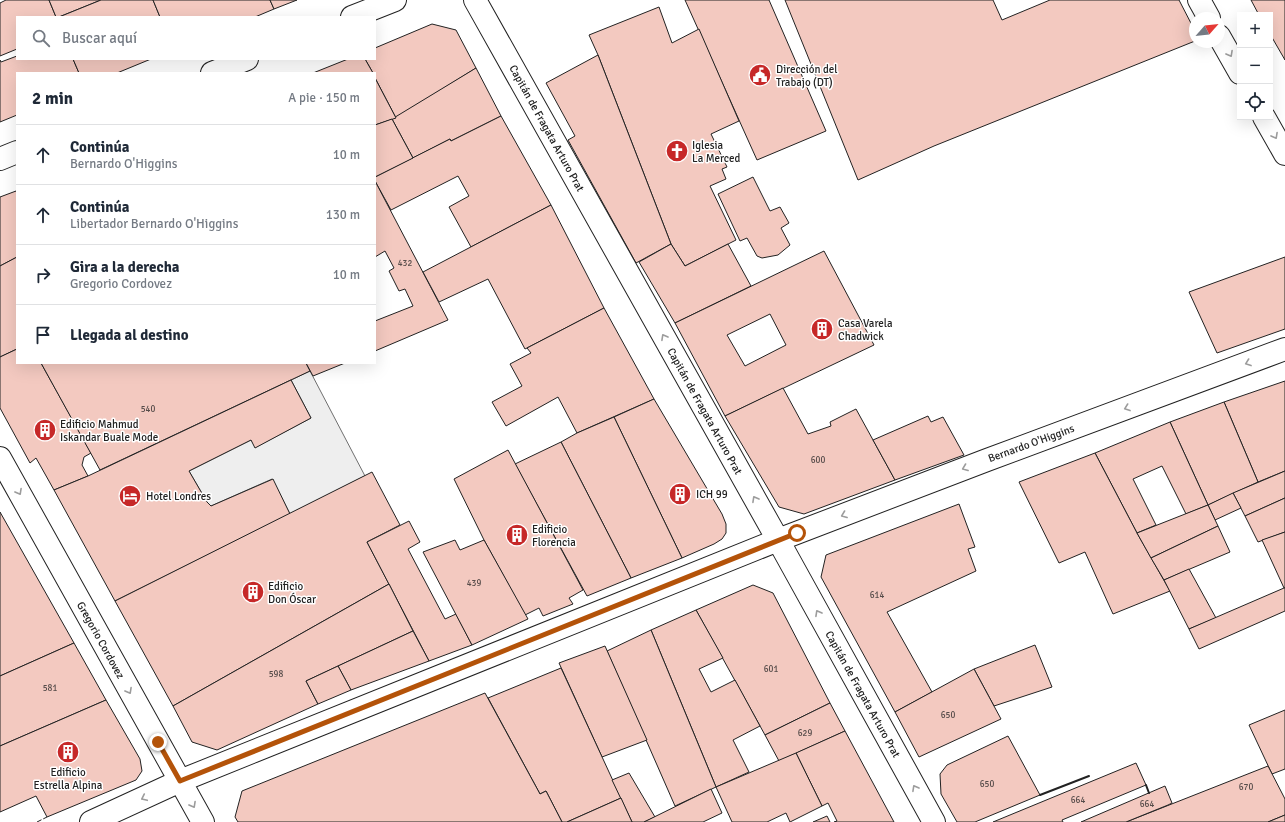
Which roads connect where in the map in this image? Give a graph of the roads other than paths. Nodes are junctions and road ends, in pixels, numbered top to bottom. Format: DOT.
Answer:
graph roads {
  1 [pos="395,0"];
  2 [pos="475,0"];
  3 [pos="1199,0"];
  4 [pos="1206,12"];
  5 [pos="355,16"];
  6 [pos="1225,47"];
  7 [pos="244,60"];
  8 [pos="1237,68"];
  9 [pos="214,72"];
  10 [pos="1266,120"];
  11 [pos="16,152"];
  12 [pos="1285,154"];
  13 [pos="0,158"];
  14 [pos="1285,349"];
  15 [pos="0,458"];
  16 [pos="778,540"];
  17 [pos="180,781"];
  18 [pos="91,822"];
  19 [pos="203,822"];
  20 [pos="934,822"];
  1 -- 5 [label="street"];
  16 -- 2 [label="street, Capitán de Fragata Arturo Prat, one-way"];
  3 -- 4 [label="street"];
  6 -- 8 [label="street, one-way"];
  7 -- 9 [label="street"];
  10 -- 12 [label="street, one-way"];
  11 -- 13 [label="street"];
  14 -- 16 [label="street, Bernardo O'Higgins, one-way"];
  15 -- 17 [label="street, Gregorio Cordovez, one-way"];
  16 -- 17 [label="street, Bernardo O'Higgins"];
  20 -- 16 [label="street, Capitán de Fragata Arturo Prat, one-way"];
  17 -- 18 [label="street, Bernardo O'Higgins, one-way"];
  17 -- 19 [label="street, Gregorio Cordovez, one-way"];
}
